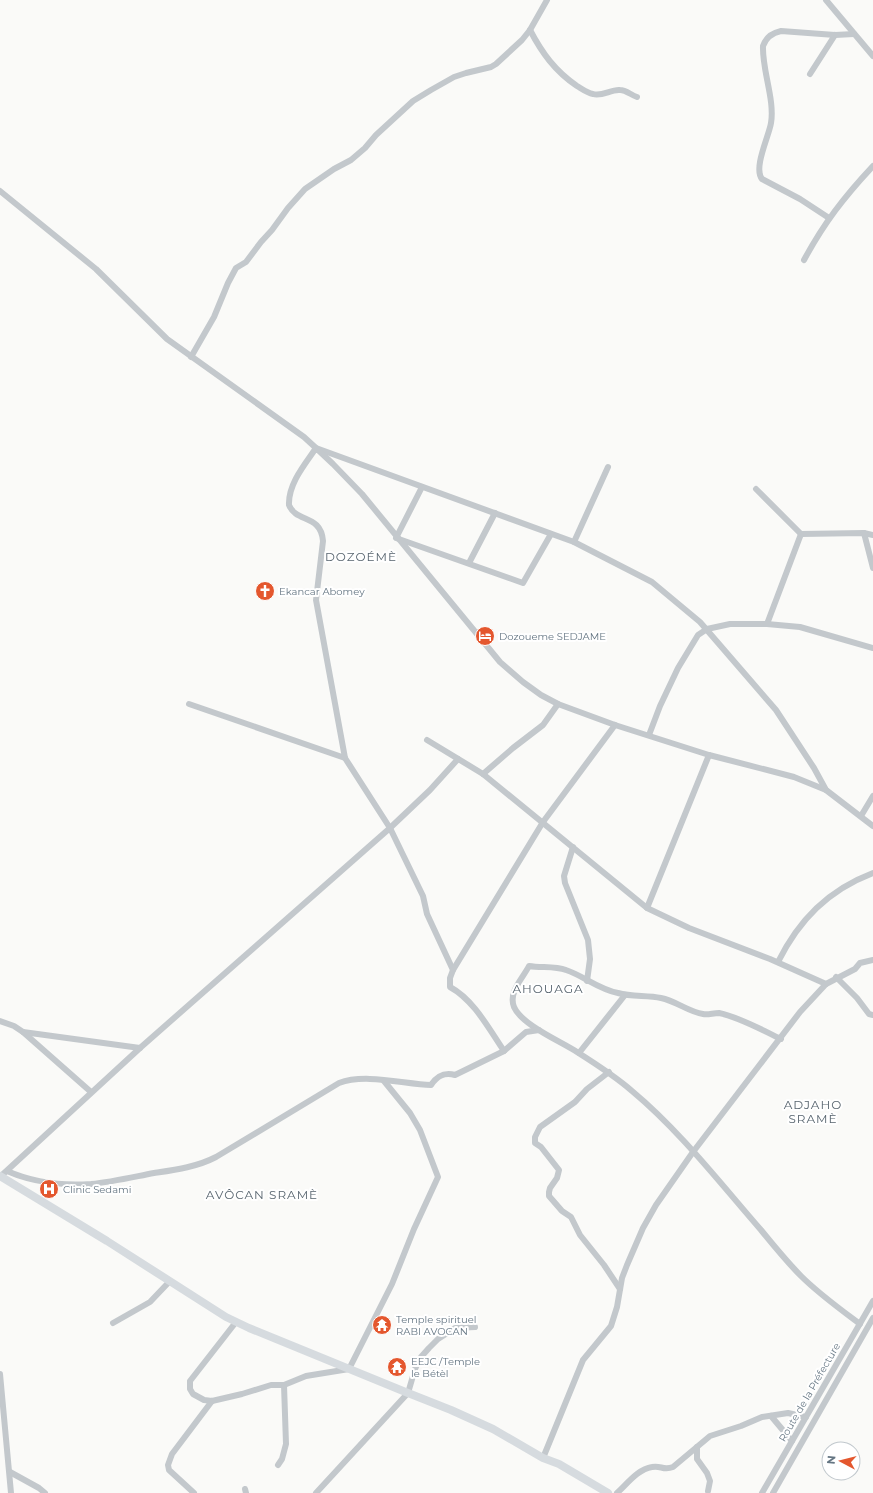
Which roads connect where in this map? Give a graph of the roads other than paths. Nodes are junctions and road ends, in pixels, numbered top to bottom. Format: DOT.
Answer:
graph roads {
  1 [pos="547,0"];
  2 [pos="826,0"];
  3 [pos="530,30"];
  4 [pos="854,34"];
  5 [pos="835,35"];
  6 [pos="873,56"];
  7 [pos="810,74"];
  8 [pos="637,97"];
  9 [pos="873,166"];
  10 [pos="0,190"];
  11 [pos="829,218"];
  12 [pos="804,260"];
  13 [pos="191,357"];
  14 [pos="316,448"];
  15 [pos="608,468"];
  16 [pos="422,487"];
  17 [pos="756,489"];
  18 [pos="495,514"];
  19 [pos="864,533"];
  20 [pos="551,534"];
  21 [pos="801,534"];
  22 [pos="873,535"];
  23 [pos="396,538"];
  24 [pos="574,542"];
  25 [pos="469,562"];
  26 [pos="873,568"];
  27 [pos="767,624"];
  28 [pos="707,629"];
  29 [pos="873,648"];
  30 [pos="189,704"];
  31 [pos="558,704"];
  32 [pos="615,725"];
  33 [pos="649,735"];
  34 [pos="427,740"];
  35 [pos="709,755"];
  36 [pos="345,758"];
  37 [pos="458,759"];
  38 [pos="483,774"];
  39 [pos="826,790"];
  40 [pos="873,796"];
  41 [pos="860,816"];
  42 [pos="543,822"];
  43 [pos="873,826"];
  44 [pos="390,828"];
  45 [pos="573,847"];
  46 [pos="873,873"];
  47 [pos="646,908"];
  48 [pos="873,960"];
  49 [pos="778,962"];
  50 [pos="453,970"];
  51 [pos="836,977"];
  52 [pos="587,981"];
  53 [pos="826,984"];
  54 [pos="625,994"];
  55 [pos="873,1015"];
  56 [pos="0,1021"];
  57 [pos="541,1030"];
  58 [pos="23,1032"];
  59 [pos="781,1039"];
  60 [pos="140,1048"];
  61 [pos="504,1051"];
  62 [pos="579,1053"];
  63 [pos="609,1072"];
  64 [pos="384,1080"];
  65 [pos="91,1092"];
  66 [pos="693,1152"];
  67 [pos="2,1174"];
  68 [pos="169,1282"];
  69 [pos="620,1289"];
  70 [pos="873,1301"];
  71 [pos="873,1318"];
  72 [pos="236,1322"];
  73 [pos="113,1323"];
  74 [pos="860,1324"];
  75 [pos="475,1327"];
  76 [pos="350,1369"];
  77 [pos="0,1374"];
  78 [pos="284,1385"];
  79 [pos="408,1393"];
  80 [pos="1,1398"];
  81 [pos="212,1400"];
  82 [pos="771,1416"];
  83 [pos="806,1417"];
  84 [pos="792,1441"];
  85 [pos="0,1442"];
  86 [pos="7,1442"];
  87 [pos="697,1447"];
  88 [pos="543,1458"];
  89 [pos="278,1465"];
  90 [pos="10,1472"];
  91 [pos="708,1491"];
  92 [pos="11,1493"];
  93 [pos="45,1493"];
  94 [pos="194,1493"];
  95 [pos="316,1493"];
  96 [pos="608,1493"];
  97 [pos="617,1493"];
  98 [pos="762,1493"];
  99 [pos="773,1493"];
  1 -- 3 [label="street"];
  2 -- 4 [label="street"];
  3 -- 8 [label="street"];
  3 -- 13 [label="street"];
  4 -- 5 [label="street"];
  4 -- 6 [label="street"];
  5 -- 7 [label="street"];
  5 -- 11 [label="street"];
  9 -- 11 [label="street"];
  10 -- 13 [label="street"];
  11 -- 12 [label="street"];
  13 -- 14 [label="street"];
  14 -- 16 [label="street"];
  14 -- 23 [label="street"];
  14 -- 36 [label="street"];
  15 -- 24 [label="street"];
  16 -- 18 [label="street"];
  16 -- 23 [label="street"];
  17 -- 21 [label="street"];
  18 -- 20 [label="street"];
  18 -- 25 [label="street"];
  19 -- 21 [label="street"];
  19 -- 22 [label="street"];
  19 -- 26 [label="street"];
  20 -- 24 [label="street"];
  20 -- 25 [label="street"];
  21 -- 27 [label="street"];
  23 -- 25 [label="street"];
  23 -- 31 [label="street"];
  24 -- 28 [label="street"];
  27 -- 28 [label="street"];
  27 -- 29 [label="street"];
  28 -- 33 [label="street"];
  28 -- 39 [label="street"];
  30 -- 36 [label="street"];
  31 -- 32 [label="street"];
  31 -- 38 [label="street"];
  32 -- 33 [label="street"];
  32 -- 42 [label="street"];
  33 -- 35 [label="street"];
  34 -- 37 [label="street"];
  35 -- 39 [label="street"];
  35 -- 47 [label="street"];
  36 -- 44 [label="street"];
  37 -- 38 [label="street"];
  37 -- 44 [label="street"];
  38 -- 42 [label="street"];
  39 -- 41 [label="street"];
  40 -- 41 [label="street"];
  41 -- 43 [label="street"];
  42 -- 45 [label="street"];
  42 -- 50 [label="street"];
  44 -- 50 [label="street"];
  44 -- 60 [label="street"];
  45 -- 47 [label="street"];
  45 -- 52 [label="street"];
  46 -- 49 [label="street"];
  47 -- 49 [label="street"];
  48 -- 51 [label="street"];
  49 -- 53 [label="street"];
  50 -- 61 [label="street"];
  51 -- 53 [label="street"];
  51 -- 55 [label="street"];
  52 -- 54 [label="street"];
  52 -- 57 [label="street"];
  53 -- 59 [label="street"];
  54 -- 59 [label="street"];
  54 -- 62 [label="street"];
  56 -- 58 [label="street"];
  57 -- 61 [label="street"];
  57 -- 62 [label="street"];
  58 -- 60 [label="street"];
  58 -- 65 [label="street"];
  59 -- 66 [label="street"];
  60 -- 65 [label="street"];
  61 -- 64 [label="street"];
  62 -- 63 [label="street"];
  63 -- 66 [label="street"];
  63 -- 69 [label="street"];
  64 -- 67 [label="street"];
  64 -- 76 [label="street"];
  65 -- 67 [label="street"];
  66 -- 69 [label="street"];
  66 -- 74 [label="street"];
  67 -- 68 [label="main road"];
  68 -- 72 [label="main road"];
  68 -- 73 [label="street"];
  69 -- 88 [label="street"];
  70 -- 74 [label="street, Route de la Préfecture"];
  71 -- 99 [label="street, Route de la Préfecture"];
  72 -- 76 [label="main road"];
  72 -- 81 [label="street"];
  74 -- 83 [label="street, Route de la Préfecture"];
  75 -- 79 [label="street"];
  76 -- 78 [label="street"];
  76 -- 79 [label="main road"];
  77 -- 80 [label="street"];
  78 -- 81 [label="street"];
  78 -- 89 [label="street"];
  79 -- 88 [label="main road"];
  79 -- 95 [label="street"];
  80 -- 86 [label="street"];
  81 -- 94 [label="street"];
  82 -- 83 [label="street"];
  82 -- 84 [label="street"];
  82 -- 87 [label="street"];
  83 -- 84 [label="street, Route de la Préfecture"];
  84 -- 98 [label="street, Route de la Préfecture"];
  85 -- 86 [label="street"];
  86 -- 90 [label="street"];
  87 -- 91 [label="street"];
  87 -- 97 [label="street"];
  88 -- 96 [label="main road"];
  90 -- 92 [label="street"];
  90 -- 93 [label="street"];
}
